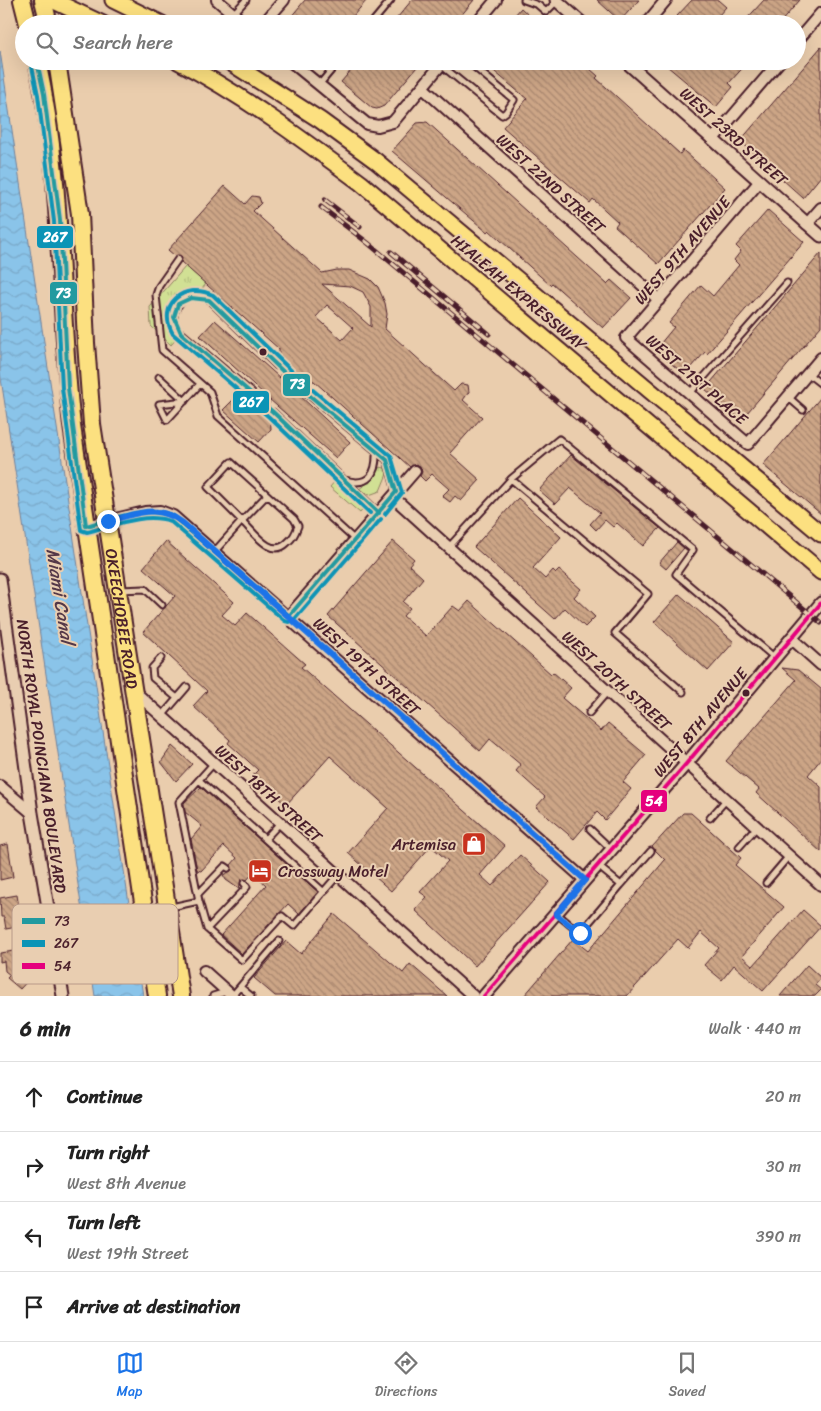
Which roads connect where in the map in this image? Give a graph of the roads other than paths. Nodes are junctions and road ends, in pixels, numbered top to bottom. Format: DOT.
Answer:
graph roads {
  1 [pos="22,0"];
  2 [pos="43,0"];
  3 [pos="52,0"];
  4 [pos="113,0"];
  5 [pos="217,0"];
  6 [pos="246,0"];
  7 [pos="284,0"];
  8 [pos="391,0"];
  9 [pos="496,0"];
  10 [pos="524,0"];
  11 [pos="556,0"];
  12 [pos="666,0"];
  13 [pos="821,13"];
  14 [pos="234,14"];
  15 [pos="26,15"];
  16 [pos="47,15"];
  17 [pos="84,15"];
  18 [pos="144,15"];
  19 [pos="271,15"];
  20 [pos="378,15"];
  21 [pos="484,15"];
  22 [pos="573,15"];
  23 [pos="654,15"];
  24 [pos="806,30"];
  25 [pos="39,70"];
  26 [pos="58,70"];
  27 [pos="192,70"];
  28 [pos="242,70"];
  29 [pos="301,70"];
  30 [pos="332,70"];
  31 [pos="437,70"];
  32 [pos="451,70"];
  33 [pos="478,70"];
  34 [pos="635,70"];
  35 [pos="772,70"];
  36 [pos="319,85"];
  37 [pos="422,87"];
  38 [pos="713,139"];
  39 [pos="760,181"];
  40 [pos="821,208"];
  41 [pos="807,224"];
  42 [pos="821,236"];
  43 [pos="178,259"];
  44 [pos="787,283"];
  45 [pos="659,300"];
  46 [pos="626,338"];
  47 [pos="821,358"];
  48 [pos="277,366"];
  49 [pos="808,374"];
  50 [pos="159,377"];
  51 [pos="200,384"];
  52 [pos="821,384"];
  53 [pos="297,385"];
  54 [pos="252,393"];
  55 [pos="690,393"];
  56 [pos="788,397"];
  57 [pos="185,401"];
  58 [pos="803,410"];
  59 [pos="273,412"];
  60 [pos="376,451"];
  61 [pos="415,471"];
  62 [pos="511,479"];
  63 [pos="343,480"];
  64 [pos="267,494"];
  65 [pos="395,495"];
  66 [pos="380,513"];
  67 [pos="108,521"];
  68 [pos="242,521"];
  69 [pos="86,526"];
  70 [pos="821,534"];
  71 [pos="355,540"];
  72 [pos="448,548"];
  73 [pos="215,551"];
  74 [pos="821,572"];
  75 [pos="1,585"];
  76 [pos="119,590"];
  77 [pos="821,603"];
  78 [pos="162,604"];
  79 [pos="289,616"];
  80 [pos="791,638"];
  81 [pos="161,658"];
  82 [pos="775,658"];
  83 [pos="821,665"];
  84 [pos="187,687"];
  85 [pos="135,692"];
  86 [pos="607,692"];
  87 [pos="683,692"];
  88 [pos="177,698"];
  89 [pos="589,712"];
  90 [pos="161,716"];
  91 [pos="214,763"];
  92 [pos="686,764"];
  93 [pos="199,780"];
  94 [pos="0,786"];
  95 [pos="726,800"];
  96 [pos="32,812"];
  97 [pos="710,818"];
  98 [pos="280,822"];
  99 [pos="757,827"];
  100 [pos="590,829"];
  101 [pos="265,839"];
  102 [pos="739,847"];
  103 [pos="612,850"];
  104 [pos="651,851"];
  105 [pos="789,856"];
  106 [pos="598,865"];
  107 [pos="228,868"];
  108 [pos="338,875"];
  109 [pos="585,880"];
  110 [pos="766,883"];
  111 [pos="244,884"];
  112 [pos="621,885"];
  113 [pos="821,885"];
  114 [pos="324,892"];
  115 [pos="198,894"];
  116 [pos="199,901"];
  117 [pos="48,904"];
  118 [pos="143,904"];
  119 [pos="168,904"];
  120 [pos="178,905"];
  121 [pos="556,914"];
  122 [pos="207,929"];
  123 [pos="279,941"];
  124 [pos="204,971"];
  125 [pos="178,975"];
  126 [pos="240,987"];
  127 [pos="230,995"];
  128 [pos="181,996"];
  129 [pos="213,996"];
  130 [pos="251,996"];
  131 [pos="473,996"];
  132 [pos="484,996"];
  1 -- 15 [label="highway"];
  2 -- 16 [label="highway"];
  3 -- 17 [label="main road"];
  4 -- 18 [label="main road"];
  5 -- 14 [label="street"];
  6 -- 14 [label="lane"];
  7 -- 19 [label="street"];
  8 -- 20 [label="lane"];
  9 -- 21 [label="street"];
  10 -- 11 [label="lane"];
  11 -- 22 [label="street"];
  12 -- 23 [label="street"];
  13 -- 24 [label="street"];
  25 -- 69 [label="highway, OKEECHOBEE ROAD"];
  26 -- 67 [label="highway, OKEECHOBEE ROAD"];
  27 -- 74 [label="main road, HIALEAH EXPRESSWAY"];
  28 -- 70 [label="main road, HIALEAH EXPRESSWAY"];
  29 -- 36 [label="street"];
  30 -- 36 [label="lane"];
  31 -- 37 [label="street"];
  32 -- 33 [label="lane"];
  34 -- 38 [label="street, WEST 23RD STREET"];
  35 -- 38 [label="street"];
  36 -- 37 [label="street"];
  37 -- 45 [label="street, WEST 22ND STREET"];
  38 -- 39 [label="street, WEST 23RD STREET"];
  39 -- 41 [label="street, WEST 23RD STREET"];
  39 -- 45 [label="street, WEST 9TH AVENUE"];
  40 -- 41 [label="street"];
  41 -- 42 [label="street, WEST 23RD STREET"];
  43 -- 51 [label="lane"];
  44 -- 55 [label="lane"];
  45 -- 46 [label="street, WEST 9TH AVENUE"];
  46 -- 55 [label="street, WEST 21ST PLACE"];
  47 -- 49 [label="street"];
  48 -- 54 [label="lane"];
  49 -- 52 [label="lane"];
  49 -- 56 [label="street"];
  50 -- 57 [label="lane"];
  51 -- 57 [label="lane"];
  51 -- 71 [label="lane"];
  53 -- 60 [label="lane"];
  55 -- 56 [label="street, WEST 21ST PLACE"];
  56 -- 58 [label="lane"];
  57 -- 57 [label="lane"];
  59 -- 63 [label="lane"];
  60 -- 63 [label="lane"];
  60 -- 65 [label="lane"];
  61 -- 65 [label="street"];
  62 -- 72 [label="lane"];
  62 -- 82 [label="lane"];
  62 -- 87 [label="lane"];
  63 -- 66 [label="lane"];
  64 -- 68 [label="lane"];
  64 -- 68 [label="lane"];
  64 -- 68 [label="lane"];
  65 -- 66 [label="street"];
  65 -- 72 [label="street, WEST 20TH STREET"];
  66 -- 71 [label="street"];
  67 -- 69 [label="street, WEST 19TH STREET"];
  67 -- 73 [label="street, WEST 19TH STREET"];
  67 -- 76 [label="highway, OKEECHOBEE ROAD"];
  68 -- 73 [label="lane"];
  69 -- 118 [label="highway, OKEECHOBEE ROAD"];
  71 -- 79 [label="street"];
  72 -- 86 [label="street, WEST 20TH STREET"];
  73 -- 79 [label="street, WEST 19TH STREET"];
  75 -- 96 [label="street, NORTH ROYAL POINCIANA BOULEVARD"];
  76 -- 78 [label="lane"];
  76 -- 85 [label="highway, OKEECHOBEE ROAD"];
  77 -- 80 [label="street, WEST 8TH AVENUE"];
  79 -- 109 [label="street, WEST 19TH STREET"];
  80 -- 82 [label="street, WEST 8TH AVENUE"];
  80 -- 83 [label="street"];
  81 -- 88 [label="lane"];
  82 -- 92 [label="street, WEST 8TH AVENUE"];
  84 -- 88 [label="lane"];
  85 -- 90 [label="street, WEST 18TH STREET"];
  85 -- 119 [label="highway, OKEECHOBEE ROAD"];
  86 -- 89 [label="lane"];
  86 -- 92 [label="street, WEST 20TH STREET"];
  88 -- 90 [label="lane"];
  90 -- 91 [label="street, WEST 18TH STREET"];
  91 -- 93 [label="lane"];
  91 -- 98 [label="street, WEST 18TH STREET"];
  92 -- 95 [label="street, WEST 20TH STREET"];
  92 -- 103 [label="street, WEST 8TH AVENUE"];
  93 -- 101 [label="lane"];
  93 -- 115 [label="lane"];
  94 -- 96 [label="street"];
  95 -- 97 [label="lane"];
  95 -- 99 [label="street, WEST 20TH STREET"];
  96 -- 117 [label="street, NORTH ROYAL POINCIANA BOULEVARD"];
  98 -- 101 [label="lane"];
  98 -- 108 [label="street, WEST 18TH STREET"];
  99 -- 102 [label="lane"];
  99 -- 105 [label="street, WEST 20TH STREET"];
  100 -- 103 [label="lane"];
  101 -- 114 [label="lane"];
  103 -- 106 [label="street, WEST 8TH AVENUE"];
  104 -- 112 [label="lane"];
  105 -- 110 [label="lane"];
  105 -- 113 [label="street, WEST 20TH STREET"];
  106 -- 109 [label="street, WEST 8TH AVENUE"];
  106 -- 112 [label="lane"];
  107 -- 115 [label="lane"];
  108 -- 114 [label="lane"];
  108 -- 131 [label="street, WEST 18TH STREET"];
  109 -- 121 [label="street, WEST 8TH AVENUE"];
  111 -- 122 [label="lane"];
  112 -- 121 [label="lane"];
  114 -- 122 [label="lane"];
  115 -- 116 [label="lane"];
  116 -- 120 [label="lane"];
  116 -- 122 [label="lane"];
  121 -- 132 [label="street, WEST 8TH AVENUE"];
  123 -- 126 [label="lane"];
  124 -- 127 [label="street"];
  125 -- 128 [label="highway, OKEECHOBEE ROAD"];
  126 -- 127 [label="lane"];
  126 -- 130 [label="lane"];
  127 -- 129 [label="lane"];
}
